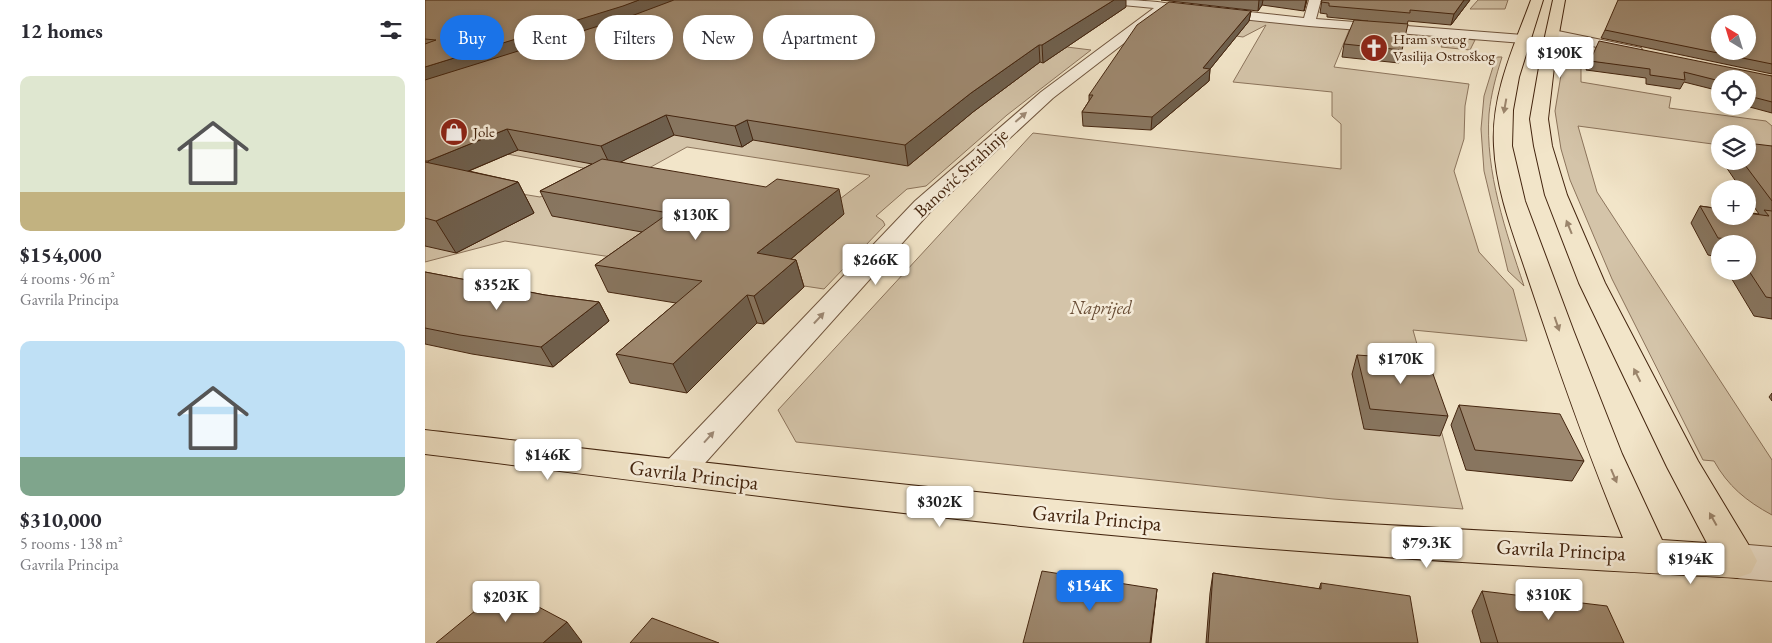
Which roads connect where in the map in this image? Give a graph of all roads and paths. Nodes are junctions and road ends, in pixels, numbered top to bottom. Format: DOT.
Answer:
graph roads {
  1 [pos="1112,0"];
  2 [pos="1315,0"];
  3 [pos="1537,0"];
  4 [pos="1559,0"];
  5 [pos="1165,6"];
  6 [pos="1185,8"];
  7 [pos="1200,10"];
  8 [pos="1309,22"];
  9 [pos="1542,41"];
  10 [pos="1647,53"];
  11 [pos="425,442"];
  12 [pos="676,473"];
  13 [pos="1649,555"];
  14 [pos="1754,563"];
  1 -- 5 [label="street"];
  2 -- 8 [label="street"];
  3 -- 9 [label="main road"];
  4 -- 9 [label="main road"];
  5 -- 6 [label="street"];
  12 -- 5 [label="street, Banović Strahinje, one-way"];
  7 -- 8 [label="street"];
  8 -- 9 [label="street"];
  9 -- 10 [label="street"];
  9 -- 13 [label="main road, one-way"];
  14 -- 9 [label="main road, one-way"];
  11 -- 12 [label="main road, Gavrila Principa"];
  12 -- 13 [label="main road, Gavrila Principa"];
  13 -- 14 [label="main road, Gavrila Principa"];
}
